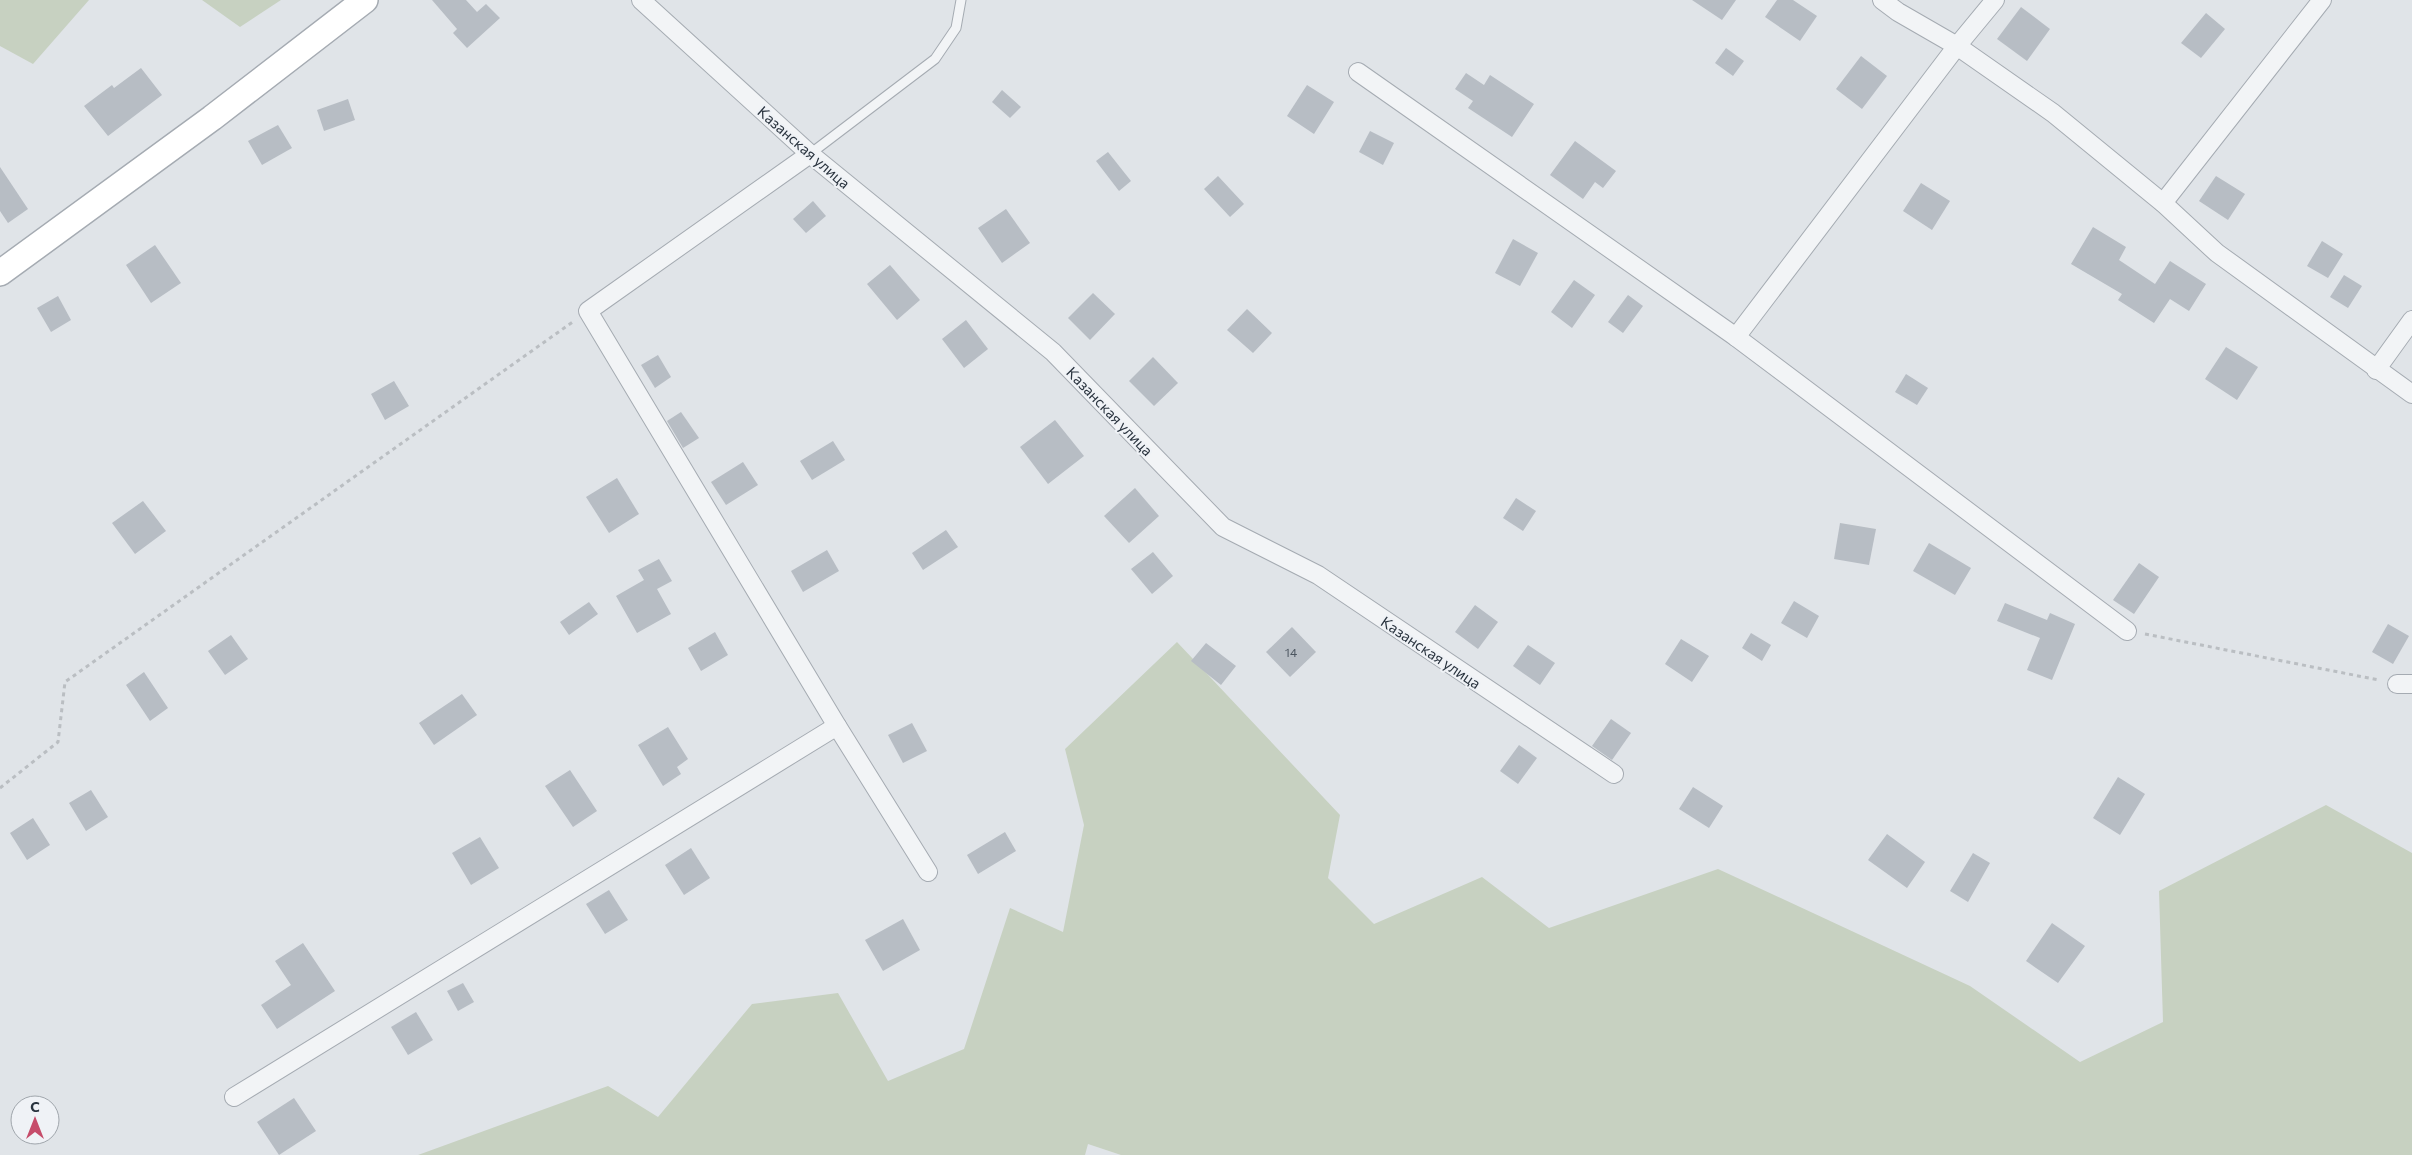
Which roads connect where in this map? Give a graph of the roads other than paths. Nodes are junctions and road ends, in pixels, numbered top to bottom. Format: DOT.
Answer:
graph roads {
  1 [pos="365,0"];
  2 [pos="641,0"];
  3 [pos="962,0"];
  4 [pos="1882,0"];
  5 [pos="1995,0"];
  6 [pos="2322,0"];
  7 [pos="1957,46"];
  8 [pos="1358,72"];
  9 [pos="810,154"];
  10 [pos="2163,203"];
  11 [pos="0,273"];
  12 [pos="2412,320"];
  13 [pos="1736,337"];
  14 [pos="2376,370"];
  15 [pos="2412,394"];
  16 [pos="2127,631"];
  17 [pos="837,726"];
  18 [pos="1614,774"];
  19 [pos="928,872"];
  20 [pos="234,1097"];
  1 -- 11 [label="street"];
  2 -- 9 [label="street, Казанская улица"];
  3 -- 9 [label="lane"];
  4 -- 7 [label="street"];
  5 -- 7 [label="street"];
  6 -- 10 [label="street"];
  7 -- 10 [label="street"];
  7 -- 13 [label="street"];
  8 -- 13 [label="street"];
  9 -- 17 [label="street"];
  9 -- 18 [label="street, Казанская улица"];
  10 -- 14 [label="street"];
  12 -- 14 [label="street"];
  13 -- 16 [label="street"];
  14 -- 15 [label="street"];
  17 -- 19 [label="street"];
  17 -- 20 [label="street"];
}
